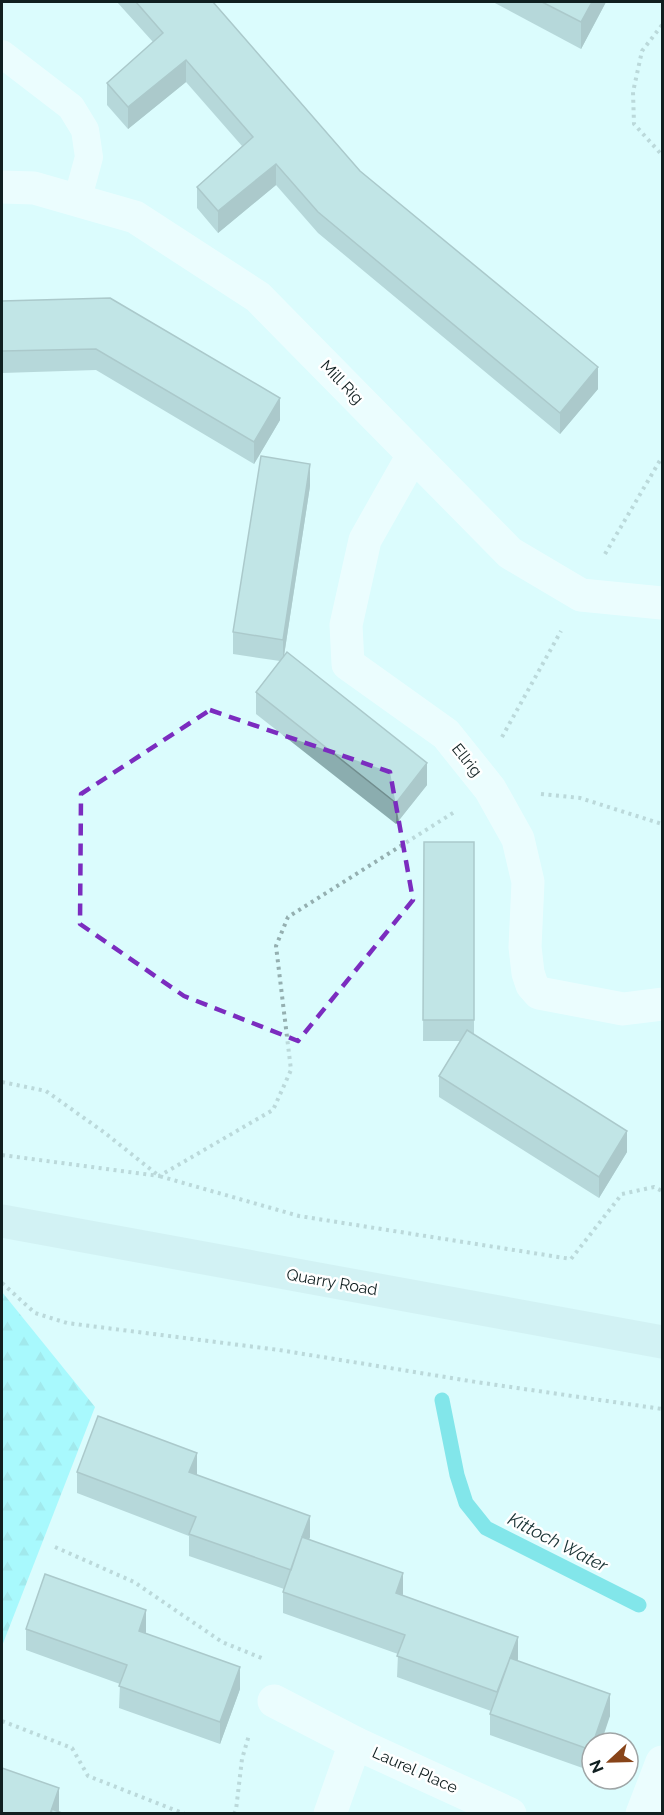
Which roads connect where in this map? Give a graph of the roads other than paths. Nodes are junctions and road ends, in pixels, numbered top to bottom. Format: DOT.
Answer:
graph roads {
  1 [pos="2,54"];
  2 [pos="2,187"];
  3 [pos="77,201"];
  4 [pos="413,455"];
  5 [pos="663,603"];
  6 [pos="663,1004"];
  7 [pos="2,1221"];
  8 [pos="663,1342"];
  9 [pos="274,1701"];
  10 [pos="355,1743"];
  11 [pos="663,1762"];
  12 [pos="330,1814"];
  13 [pos="510,1814"];
  14 [pos="642,1814"];
  1 -- 3 [label="lane"];
  2 -- 3 [label="street, Mill Rig"];
  3 -- 4 [label="street, Mill Rig"];
  4 -- 5 [label="street, Mill Rig"];
  4 -- 6 [label="street, Ellrig"];
  7 -- 8 [label="street, Quarry Road"];
  9 -- 10 [label="street"];
  10 -- 12 [label="street, Laurel Place"];
  10 -- 13 [label="street, Laurel Place"];
  11 -- 14 [label="street"];
}
